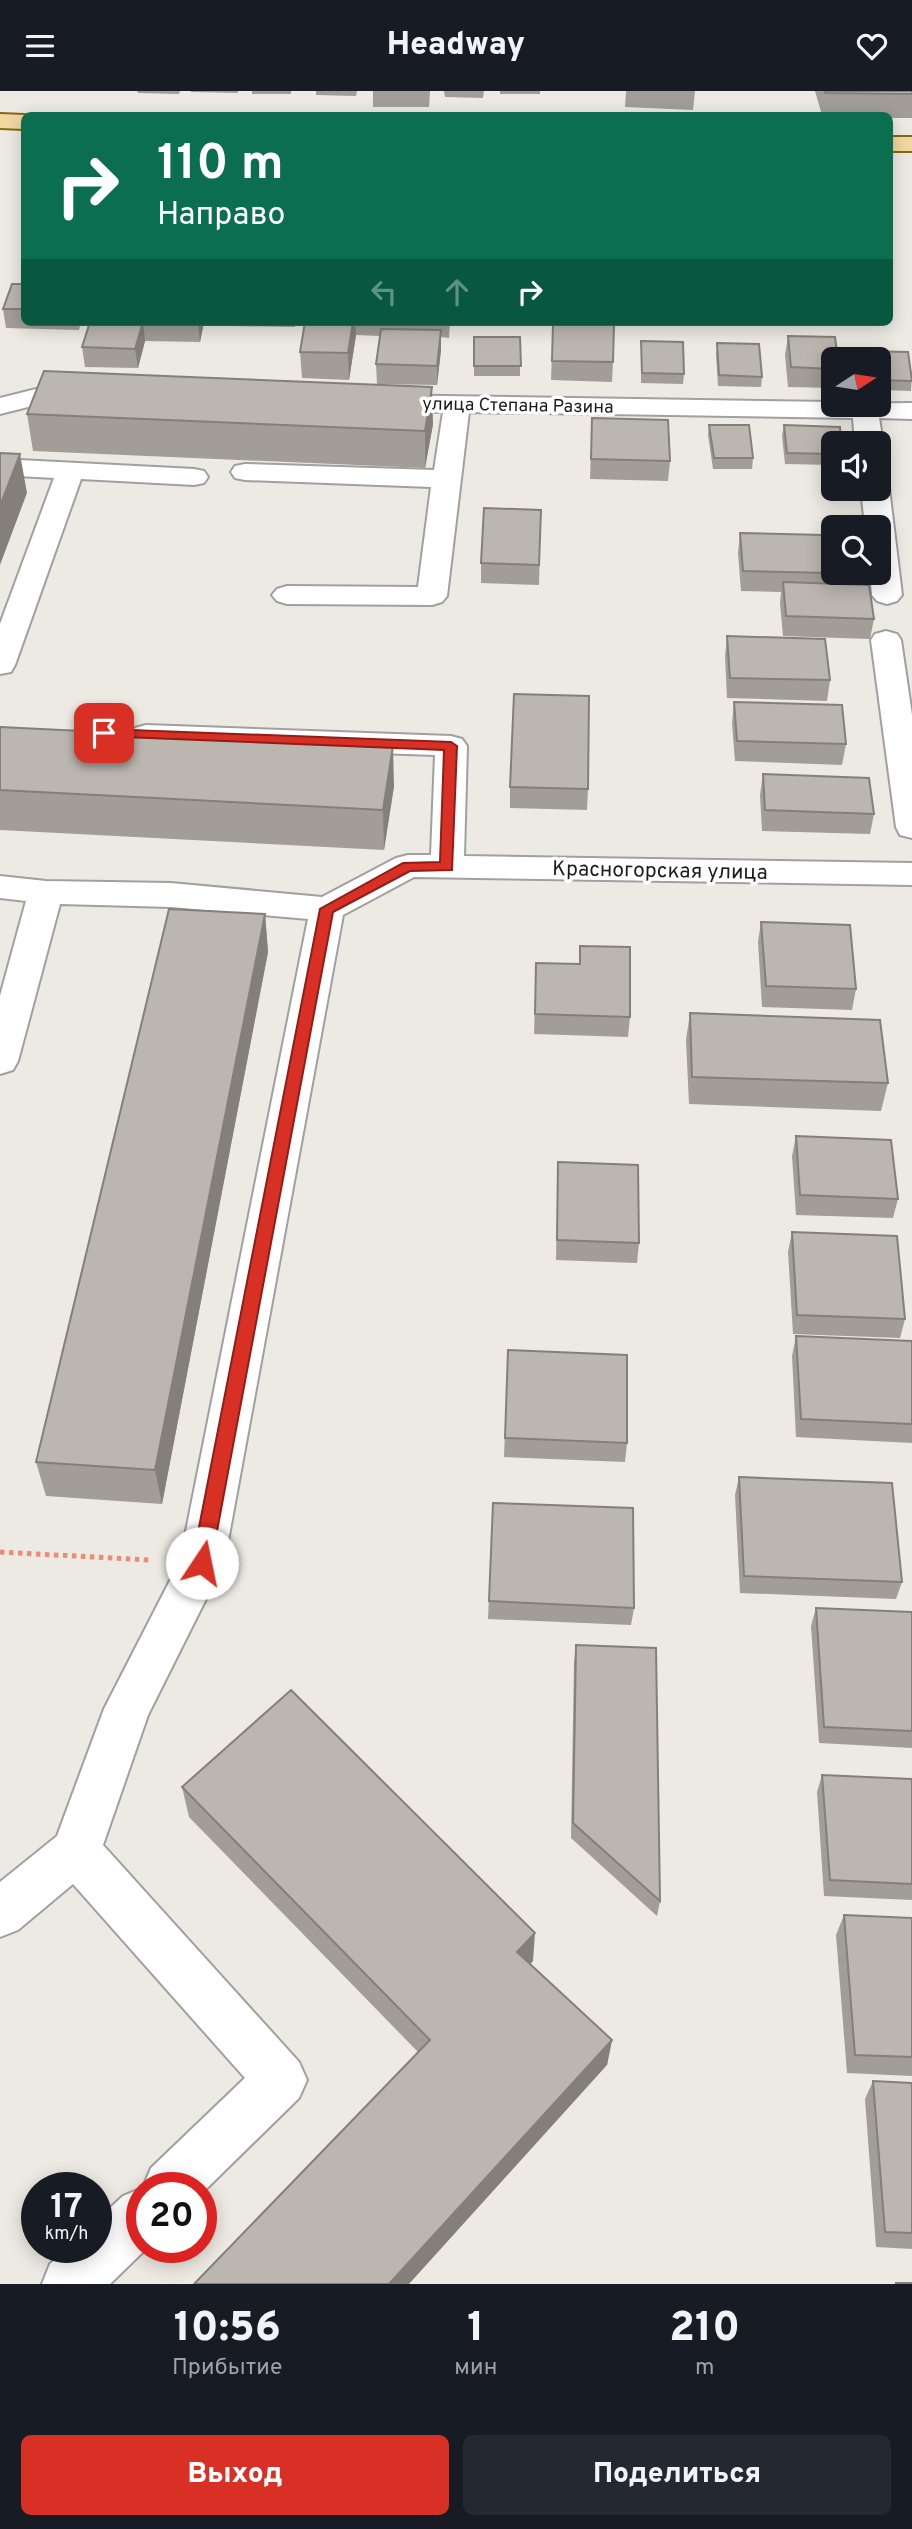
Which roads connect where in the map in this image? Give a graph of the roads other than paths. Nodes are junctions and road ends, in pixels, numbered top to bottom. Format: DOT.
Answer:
graph roads {
  1 [pos="0,121"];
  2 [pos="21,122"];
  3 [pos="893,144"];
  4 [pos="912,144"];
  5 [pos="109,397"];
  6 [pos="360,402"];
  7 [pos="457,404"];
  8 [pos="0,406"];
  9 [pos="821,410"];
  10 [pos="891,411"];
  11 [pos="912,411"];
  12 [pos="0,467"];
  13 [pos="71,470"];
  14 [pos="245,472"];
  15 [pos="194,477"];
  16 [pos="446,479"];
  17 [pos="876,501"];
  18 [pos="287,594"];
  19 [pos="887,595"];
  20 [pos="886,640"];
  21 [pos="0,665"];
  22 [pos="120,734"];
  23 [pos="912,827"];
  24 [pos="427,866"];
  25 [pos="912,874"];
  26 [pos="0,887"];
  27 [pos="46,892"];
  28 [pos="327,909"];
  29 [pos="0,1061"];
  30 [pos="76,1851"];
  31 [pos="0,1913"];
  32 [pos="186,2172"];
  33 [pos="126,2230"];
  34 [pos="70,2284"];
  1 -- 2 [label="main road"];
  3 -- 4 [label="main road"];
  5 -- 8 [label="street"];
  6 -- 7 [label="street, улица Степана Разина"];
  7 -- 9 [label="street, улица Степана Разина"];
  7 -- 16 [label="street"];
  10 -- 11 [label="street, улица Степана Разина"];
  12 -- 13 [label="street"];
  13 -- 15 [label="street"];
  13 -- 21 [label="street"];
  14 -- 16 [label="street"];
  16 -- 18 [label="street"];
  17 -- 19 [label="street"];
  20 -- 23 [label="street"];
  22 -- 24 [label="street"];
  24 -- 25 [label="street, Красногорская улица"];
  24 -- 28 [label="street"];
  26 -- 27 [label="street"];
  27 -- 28 [label="street"];
  27 -- 29 [label="street"];
  28 -- 30 [label="street"];
  30 -- 31 [label="street"];
  30 -- 32 [label="street"];
  33 -- 34 [label="street"];
}
